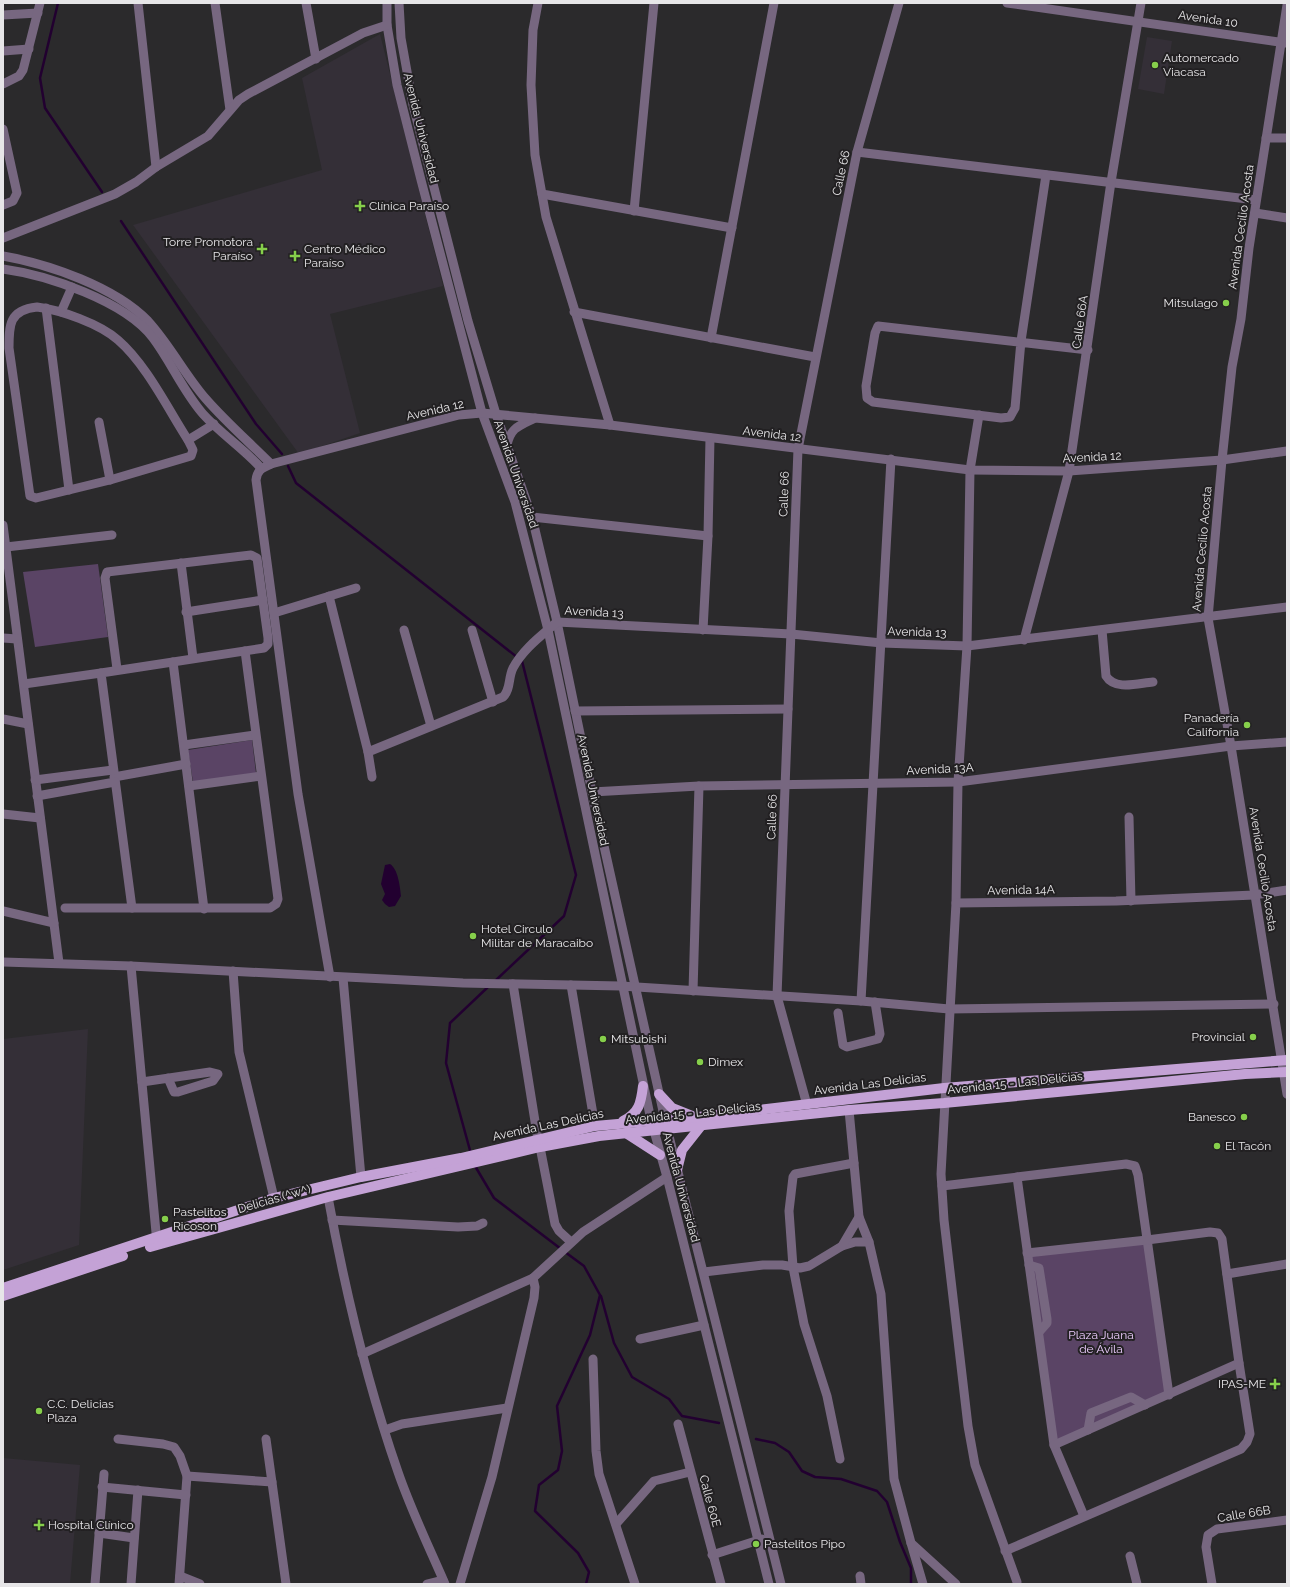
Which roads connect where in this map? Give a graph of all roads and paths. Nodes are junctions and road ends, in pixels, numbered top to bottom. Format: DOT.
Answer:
graph roads {
  1 [pos="40,3"];
  2 [pos="138,3"];
  3 [pos="214,3"];
  4 [pos="306,3"];
  5 [pos="386,3"];
  6 [pos="399,3"];
  7 [pos="538,3"];
  8 [pos="654,3"];
  9 [pos="774,3"];
  10 [pos="899,3"];
  11 [pos="1007,3"];
  12 [pos="1140,3"];
  13 [pos="1287,5"];
  14 [pos="38,13"];
  15 [pos="3,15"];
  16 [pos="1138,22"];
  17 [pos="388,25"];
  18 [pos="1284,42"];
  19 [pos="29,49"];
  20 [pos="3,51"];
  21 [pos="316,59"];
  22 [pos="3,84"];
  23 [pos="230,110"];
  24 [pos="3,129"];
  25 [pos="1266,138"];
  26 [pos="1287,138"];
  27 [pos="857,152"];
  28 [pos="156,167"];
  29 [pos="1046,175"];
  30 [pos="1111,182"];
  31 [pos="542,194"];
  32 [pos="1256,200"];
  33 [pos="3,205"];
  34 [pos="634,210"];
  35 [pos="1255,213"];
  36 [pos="1287,218"];
  37 [pos="732,228"];
  38 [pos="3,238"];
  39 [pos="3,256"];
  40 [pos="3,269"];
  41 [pos="72,287"];
  42 [pos="46,308"];
  43 [pos="61,312"];
  44 [pos="574,312"];
  45 [pos="711,338"];
  46 [pos="1021,341"];
  47 [pos="1088,350"];
  48 [pos="815,357"];
  49 [pos="482,413"];
  50 [pos="496,414"];
  51 [pos="979,415"];
  52 [pos="535,418"];
  53 [pos="99,422"];
  54 [pos="214,424"];
  55 [pos="610,425"];
  56 [pos="710,438"];
  57 [pos="188,440"];
  58 [pos="507,446"];
  59 [pos="798,449"];
  60 [pos="1287,451"];
  61 [pos="891,459"];
  62 [pos="1222,460"];
  63 [pos="270,464"];
  64 [pos="261,468"];
  65 [pos="970,470"];
  66 [pos="1069,471"];
  67 [pos="110,480"];
  68 [pos="69,490"];
  69 [pos="532,517"];
  70 [pos="3,525"];
  71 [pos="112,535"];
  72 [pos="708,536"];
  73 [pos="6,547"];
  74 [pos="181,563"];
  75 [pos="356,588"];
  76 [pos="329,596"];
  77 [pos="263,600"];
  78 [pos="1287,607"];
  79 [pos="186,612"];
  80 [pos="274,614"];
  81 [pos="1208,618"];
  82 [pos="557,622"];
  83 [pos="404,630"];
  84 [pos="472,630"];
  85 [pos="548,630"];
  86 [pos="703,630"];
  87 [pos="1102,630"];
  88 [pos="791,634"];
  89 [pos="3,638"];
  90 [pos="17,639"];
  91 [pos="1024,640"];
  92 [pos="882,643"];
  93 [pos="966,646"];
  94 [pos="245,651"];
  95 [pos="192,658"];
  96 [pos="173,662"];
  97 [pos="117,669"];
  98 [pos="101,673"];
  99 [pos="1153,682"];
  100 [pos="24,684"];
  101 [pos="493,702"];
  102 [pos="788,709"];
  103 [pos="575,711"];
  104 [pos="3,719"];
  105 [pos="28,724"];
  106 [pos="431,726"];
  107 [pos="255,735"];
  108 [pos="1287,742"];
  109 [pos="184,745"];
  110 [pos="1231,746"];
  111 [pos="368,752"];
  112 [pos="186,764"];
  113 [pos="114,776"];
  114 [pos="261,776"];
  115 [pos="372,777"];
  116 [pos="35,780"];
  117 [pos="958,782"];
  118 [pos="874,784"];
  119 [pos="189,786"];
  120 [pos="699,786"];
  121 [pos="785,786"];
  122 [pos="592,792"];
  123 [pos="37,796"];
  124 [pos="3,814"];
  125 [pos="1129,817"];
  126 [pos="40,818"];
  127 [pos="1287,890"];
  128 [pos="1254,895"];
  129 [pos="1131,901"];
  130 [pos="956,903"];
  131 [pos="65,908"];
  132 [pos="132,908"];
  133 [pos="204,909"];
  134 [pos="3,911"];
  135 [pos="54,923"];
  136 [pos="3,962"];
  137 [pos="59,963"];
  138 [pos="131,966"];
  139 [pos="233,971"];
  140 [pos="330,977"];
  141 [pos="343,978"];
  142 [pos="511,984"];
  143 [pos="571,985"];
  144 [pos="621,986"];
  145 [pos="635,988"];
  146 [pos="693,991"];
  147 [pos="777,996"];
  148 [pos="862,1001"];
  149 [pos="875,1002"];
  150 [pos="1274,1004"];
  151 [pos="949,1009"];
  152 [pos="838,1013"];
  153 [pos="1284,1060"];
  154 [pos="1285,1072"];
  155 [pos="168,1078"];
  156 [pos="142,1082"];
  157 [pos="643,1086"];
  158 [pos="944,1088"];
  159 [pos="659,1094"];
  160 [pos="1287,1094"];
  161 [pos="944,1103"];
  162 [pos="807,1105"];
  163 [pos="849,1110"];
  164 [pos="699,1122"];
  165 [pos="620,1123"];
  166 [pos="666,1124"];
  167 [pos="652,1125"];
  168 [pos="595,1126"];
  169 [pos="626,1133"];
  170 [pos="539,1144"];
  171 [pos="660,1155"];
  172 [pos="462,1162"];
  173 [pos="854,1163"];
  174 [pos="677,1170"];
  175 [pos="361,1177"];
  176 [pos="667,1177"];
  177 [pos="1017,1177"];
  178 [pos="942,1186"];
  179 [pos="328,1197"];
  180 [pos="274,1198"];
  181 [pos="859,1217"];
  182 [pos="332,1220"];
  183 [pos="483,1223"];
  184 [pos="1147,1240"];
  185 [pos="156,1242"];
  186 [pos="869,1242"];
  187 [pos="568,1244"];
  188 [pos="842,1246"];
  189 [pos="1027,1253"];
  190 [pos="1287,1264"];
  191 [pos="793,1267"];
  192 [pos="704,1272"];
  193 [pos="1227,1274"];
  194 [pos="533,1278"];
  195 [pos="3,1288"];
  196 [pos="3,1296"];
  197 [pos="704,1325"];
  198 [pos="640,1339"];
  199 [pos="362,1354"];
  200 [pos="593,1359"];
  201 [pos="1239,1363"];
  202 [pos="1169,1394"];
  203 [pos="1145,1405"];
  204 [pos="507,1408"];
  205 [pos="678,1424"];
  206 [pos="385,1430"];
  207 [pos="1088,1430"];
  208 [pos="118,1439"];
  209 [pos="266,1439"];
  210 [pos="1054,1445"];
  211 [pos="840,1459"];
  212 [pos="690,1472"];
  213 [pos="104,1474"];
  214 [pos="187,1476"];
  215 [pos="272,1482"];
  216 [pos="102,1487"];
  217 [pos="138,1490"];
  218 [pos="186,1495"];
  219 [pos="1084,1516"];
  220 [pos="1287,1520"];
  221 [pos="616,1524"];
  222 [pos="99,1533"];
  223 [pos="769,1537"];
  224 [pos="134,1538"];
  225 [pos="758,1540"];
  226 [pos="912,1543"];
  227 [pos="1005,1551"];
  228 [pos="712,1555"];
  229 [pos="1130,1556"];
  230 [pos="179,1580"];
  231 [pos="444,1582"];
  232 [pos="1017,1582"];
  233 [pos="95,1584"];
  234 [pos="131,1584"];
  235 [pos="200,1584"];
  236 [pos="286,1584"];
  237 [pos="427,1584"];
  238 [pos="460,1584"];
  239 [pos="635,1584"];
  240 [pos="721,1584"];
  241 [pos="769,1584"];
  242 [pos="781,1584"];
  243 [pos="923,1584"];
  244 [pos="956,1584"];
  245 [pos="1137,1584"];
  246 [pos="1212,1584"];
  1 -- 14 [label="street"];
  2 -- 28 [label="street"];
  3 -- 23 [label="street"];
  4 -- 21 [label="street"];
  5 -- 17 [label="street, Avenida Universidad"];
  6 -- 50 [label="street, Avenida Universidad"];
  7 -- 31 [label="street"];
  8 -- 34 [label="street"];
  9 -- 37 [label="street"];
  10 -- 27 [label="street, Calle 66"];
  11 -- 16 [label="street, Avenida 10"];
  12 -- 16 [label="street, Calle 66A"];
  13 -- 18 [label="street, Avenida Cecilio Acosta"];
  14 -- 15 [label="street"];
  14 -- 19 [label="street"];
  16 -- 18 [label="street, Avenida 10"];
  16 -- 30 [label="street, Calle 66A"];
  17 -- 21 [label="street"];
  17 -- 49 [label="street, Avenida Universidad"];
  18 -- 25 [label="street, Avenida Cecilio Acosta"];
  19 -- 20 [label="street"];
  19 -- 22 [label="street"];
  21 -- 23 [label="street"];
  23 -- 28 [label="street"];
  24 -- 33 [label="street"];
  25 -- 26 [label="street"];
  25 -- 32 [label="street, Avenida Cecilio Acosta"];
  27 -- 29 [label="street"];
  27 -- 48 [label="street, Calle 66"];
  28 -- 38 [label="street"];
  29 -- 30 [label="street"];
  29 -- 46 [label="street"];
  30 -- 32 [label="street"];
  30 -- 47 [label="street, Calle 66A"];
  31 -- 34 [label="street"];
  31 -- 44 [label="street"];
  32 -- 35 [label="street, Avenida Cecilio Acosta"];
  34 -- 37 [label="street"];
  35 -- 36 [label="street"];
  35 -- 62 [label="street, Avenida Cecilio Acosta"];
  37 -- 45 [label="street"];
  39 -- 63 [label="street"];
  40 -- 41 [label="street"];
  41 -- 43 [label="street"];
  41 -- 54 [label="street"];
  42 -- 43 [label="street"];
  42 -- 68 [label="street"];
  42 -- 68 [label="street"];
  43 -- 57 [label="street"];
  44 -- 45 [label="street"];
  44 -- 55 [label="street"];
  45 -- 48 [label="street"];
  46 -- 47 [label="street"];
  46 -- 51 [label="street"];
  46 -- 51 [label="street"];
  47 -- 66 [label="street, Calle 66A"];
  48 -- 59 [label="street, Calle 66"];
  49 -- 50 [label="street, Avenida 12"];
  49 -- 63 [label="street, Avenida 12"];
  49 -- 85 [label="street, Avenida Universidad"];
  50 -- 52 [label="street, Avenida 12"];
  50 -- 58 [label="street, Avenida Universidad"];
  51 -- 65 [label="street"];
  52 -- 55 [label="street, Avenida 12"];
  52 -- 58 [label="street"];
  53 -- 67 [label="street"];
  54 -- 57 [label="street"];
  54 -- 64 [label="street"];
  55 -- 56 [label="street, Avenida 12"];
  56 -- 59 [label="street, Avenida 12"];
  56 -- 72 [label="street"];
  57 -- 67 [label="street"];
  58 -- 69 [label="street, Avenida Universidad"];
  59 -- 61 [label="street, Avenida 12"];
  59 -- 88 [label="street, Calle 66"];
  60 -- 62 [label="street, Avenida 12"];
  61 -- 65 [label="street, Avenida 12"];
  61 -- 92 [label="street"];
  62 -- 66 [label="street, Avenida 12"];
  62 -- 81 [label="street, Avenida Cecilio Acosta"];
  63 -- 64 [label="street, Avenida 12"];
  64 -- 80 [label="street"];
  65 -- 66 [label="street, Avenida 12"];
  65 -- 93 [label="street"];
  66 -- 91 [label="street, Calle 66A"];
  67 -- 68 [label="street"];
  69 -- 72 [label="street"];
  69 -- 82 [label="street, Avenida Universidad"];
  70 -- 73 [label="street"];
  71 -- 73 [label="street"];
  72 -- 86 [label="street"];
  73 -- 90 [label="street"];
  74 -- 77 [label="street"];
  74 -- 79 [label="street"];
  74 -- 97 [label="street"];
  75 -- 76 [label="street"];
  76 -- 80 [label="street"];
  76 -- 111 [label="street"];
  77 -- 79 [label="street"];
  77 -- 94 [label="street"];
  78 -- 81 [label="street, Avenida 13"];
  79 -- 95 [label="street"];
  80 -- 140 [label="street"];
  81 -- 87 [label="street, Avenida 13"];
  81 -- 110 [label="street, Avenida Cecilio Acosta"];
  82 -- 85 [label="street, Avenida 13"];
  82 -- 86 [label="street, Avenida 13"];
  82 -- 103 [label="street, Avenida Universidad"];
  83 -- 106 [label="street"];
  84 -- 101 [label="street"];
  85 -- 101 [label="street, Avenida 13"];
  85 -- 144 [label="street, Avenida Universidad"];
  86 -- 88 [label="street, Avenida 13"];
  87 -- 91 [label="street, Avenida 13"];
  87 -- 99 [label="street"];
  88 -- 92 [label="street, Avenida 13"];
  88 -- 102 [label="street, Calle 66"];
  89 -- 90 [label="street"];
  90 -- 100 [label="street"];
  91 -- 93 [label="street, Avenida 13"];
  92 -- 93 [label="street, Avenida 13"];
  92 -- 118 [label="street"];
  93 -- 117 [label="street"];
  94 -- 95 [label="street"];
  94 -- 107 [label="street"];
  95 -- 96 [label="street"];
  96 -- 97 [label="street"];
  96 -- 109 [label="street"];
  97 -- 98 [label="street"];
  98 -- 100 [label="street"];
  98 -- 113 [label="street"];
  100 -- 105 [label="street"];
  101 -- 106 [label="street, Avenida 13"];
  102 -- 103 [label="street"];
  102 -- 121 [label="street, Calle 66"];
  103 -- 122 [label="street, Avenida Universidad"];
  104 -- 105 [label="street"];
  105 -- 116 [label="street"];
  106 -- 111 [label="street, Avenida 13"];
  107 -- 109 [label="street"];
  107 -- 114 [label="street"];
  108 -- 110 [label="street, Avenida 13A"];
  109 -- 112 [label="street"];
  110 -- 117 [label="street, Avenida 13A"];
  110 -- 128 [label="street, Avenida Cecilio Acosta"];
  111 -- 115 [label="street"];
  112 -- 113 [label="street"];
  112 -- 119 [label="street"];
  113 -- 116 [label="street"];
  113 -- 123 [label="street"];
  113 -- 132 [label="street"];
  114 -- 119 [label="street"];
  114 -- 133 [label="street"];
  116 -- 123 [label="street"];
  117 -- 118 [label="street, Avenida 13A"];
  117 -- 130 [label="street"];
  118 -- 121 [label="street, Avenida 13A"];
  118 -- 148 [label="street"];
  119 -- 133 [label="street"];
  120 -- 121 [label="street, Avenida 13A"];
  120 -- 122 [label="street, Avenida 13A"];
  120 -- 146 [label="street"];
  121 -- 147 [label="street, Calle 66"];
  122 -- 145 [label="street, Avenida Universidad"];
  123 -- 126 [label="street"];
  124 -- 126 [label="street"];
  125 -- 129 [label="street"];
  126 -- 135 [label="street"];
  127 -- 128 [label="street, Avenida 14A"];
  128 -- 129 [label="street, Avenida 14A"];
  128 -- 150 [label="street, Avenida Cecilio Acosta"];
  129 -- 130 [label="street, Avenida 14A"];
  130 -- 151 [label="street"];
  131 -- 132 [label="street"];
  132 -- 133 [label="street"];
  134 -- 135 [label="street"];
  135 -- 137 [label="street"];
  136 -- 137 [label="street"];
  137 -- 138 [label="street"];
  138 -- 139 [label="street"];
  138 -- 156 [label="street"];
  139 -- 140 [label="street"];
  139 -- 180 [label="street"];
  140 -- 141 [label="street"];
  141 -- 142 [label="street"];
  141 -- 175 [label="street"];
  142 -- 143 [label="street"];
  142 -- 170 [label="street"];
  143 -- 144 [label="street"];
  143 -- 168 [label="street"];
  144 -- 145 [label="street"];
  144 -- 157 [label="street, Avenida Universidad"];
  145 -- 146 [label="street"];
  145 -- 159 [label="street, Avenida Universidad"];
  146 -- 147 [label="street"];
  147 -- 148 [label="street"];
  147 -- 162 [label="street, Calle 66"];
  148 -- 149 [label="street"];
  149 -- 151 [label="street"];
  149 -- 152 [label="street"];
  150 -- 151 [label="street"];
  150 -- 153 [label="street, Avenida Cecilio Acosta"];
  151 -- 158 [label="street"];
  153 -- 154 [label="street, Avenida Cecilio Acosta"];
  153 -- 158 [label="main road, Avenida Las Delicias"];
  154 -- 160 [label="street, Avenida Cecilio Acosta"];
  154 -- 161 [label="main road, Avenida 15 - Las Delicias"];
  155 -- 155 [label="street"];
  155 -- 156 [label="street"];
  156 -- 185 [label="street"];
  157 -- 165 [label="main road"];
  157 -- 167 [label="street, Avenida Universidad"];
  158 -- 161 [label="street"];
  158 -- 162 [label="main road, Avenida Las Delicias"];
  159 -- 164 [label="main road"];
  159 -- 166 [label="street, Avenida Universidad"];
  161 -- 163 [label="main road, Avenida 15 - Las Delicias"];
  161 -- 178 [label="street"];
  162 -- 164 [label="main road, Avenida Las Delicias"];
  163 -- 164 [label="main road, Avenida 15 - Las Delicias"];
  163 -- 173 [label="street"];
  164 -- 166 [label="main road, Avenida Las Delicias"];
  164 -- 174 [label="main road"];
  165 -- 167 [label="main road, Avenida Las Delicias"];
  165 -- 168 [label="main road, Avenida Las Delicias"];
  166 -- 167 [label="main road, Avenida Las Delicias"];
  166 -- 174 [label="street, Avenida Universidad"];
  167 -- 169 [label="main road, Avenida 15 - Las Delicias"];
  167 -- 171 [label="street, Avenida Universidad"];
  168 -- 170 [label="main road, Avenida Las Delicias"];
  169 -- 170 [label="main road, Avenida 15 - Las Delicias"];
  169 -- 171 [label="main road"];
  170 -- 172 [label="main road, Avenida Las Delicias"];
  170 -- 187 [label="street"];
  171 -- 176 [label="street, Avenida Universidad"];
  172 -- 175 [label="main road, Delicias (^w^)"];
  172 -- 179 [label="main road, Delicias (^w^)"];
  173 -- 181 [label="street"];
  173 -- 191 [label="street"];
  174 -- 192 [label="street, Avenida Universidad"];
  175 -- 180 [label="main road, Delicias (^w^)"];
  176 -- 187 [label="street"];
  176 -- 197 [label="street, Avenida Universidad"];
  177 -- 178 [label="street"];
  177 -- 184 [label="street"];
  177 -- 189 [label="street"];
  178 -- 227 [label="street"];
  179 -- 182 [label="street"];
  179 -- 185 [label="main road, Delicias (^w^)"];
  180 -- 185 [label="main road, Delicias (^w^)"];
  181 -- 186 [label="street"];
  181 -- 188 [label="street"];
  182 -- 183 [label="street"];
  182 -- 199 [label="street"];
  184 -- 189 [label="street"];
  184 -- 193 [label="street"];
  184 -- 202 [label="street"];
  185 -- 195 [label="main road, Delicias (^w^)"];
  185 -- 196 [label="main road, Delicias (^w^)"];
  186 -- 188 [label="street"];
  186 -- 226 [label="street"];
  187 -- 194 [label="street"];
  188 -- 191 [label="street"];
  189 -- 210 [label="street"];
  190 -- 193 [label="street"];
  191 -- 192 [label="street"];
  191 -- 211 [label="street"];
  192 -- 223 [label="street, Avenida Universidad"];
  193 -- 201 [label="street"];
  194 -- 199 [label="street"];
  194 -- 204 [label="street"];
  197 -- 198 [label="street"];
  197 -- 225 [label="street, Avenida Universidad"];
  199 -- 206 [label="street"];
  200 -- 221 [label="street"];
  201 -- 202 [label="street"];
  201 -- 219 [label="street"];
  202 -- 203 [label="street"];
  203 -- 207 [label="street"];
  203 -- 207 [label="street"];
  204 -- 206 [label="street"];
  204 -- 238 [label="street"];
  205 -- 212 [label="street, Calle 60E"];
  206 -- 231 [label="street"];
  207 -- 210 [label="street"];
  208 -- 214 [label="street"];
  209 -- 215 [label="street"];
  210 -- 219 [label="street"];
  212 -- 221 [label="street"];
  212 -- 228 [label="street, Calle 60E"];
  213 -- 216 [label="street"];
  214 -- 215 [label="street"];
  214 -- 218 [label="street"];
  215 -- 236 [label="street"];
  216 -- 217 [label="street"];
  216 -- 222 [label="street"];
  217 -- 218 [label="street"];
  217 -- 224 [label="street"];
  218 -- 230 [label="street"];
  219 -- 227 [label="street"];
  220 -- 246 [label="street, Calle 66B"];
  221 -- 239 [label="street"];
  222 -- 224 [label="street"];
  222 -- 233 [label="street"];
  223 -- 225 [label="street"];
  223 -- 242 [label="street, Avenida Universidad"];
  224 -- 234 [label="street"];
  225 -- 228 [label="street"];
  225 -- 241 [label="street, Avenida Universidad"];
  226 -- 243 [label="street"];
  226 -- 244 [label="street"];
  227 -- 232 [label="street"];
  228 -- 240 [label="street, Calle 60E"];
  229 -- 245 [label="street"];
  230 -- 235 [label="street"];
  231 -- 237 [label="street"];
}
